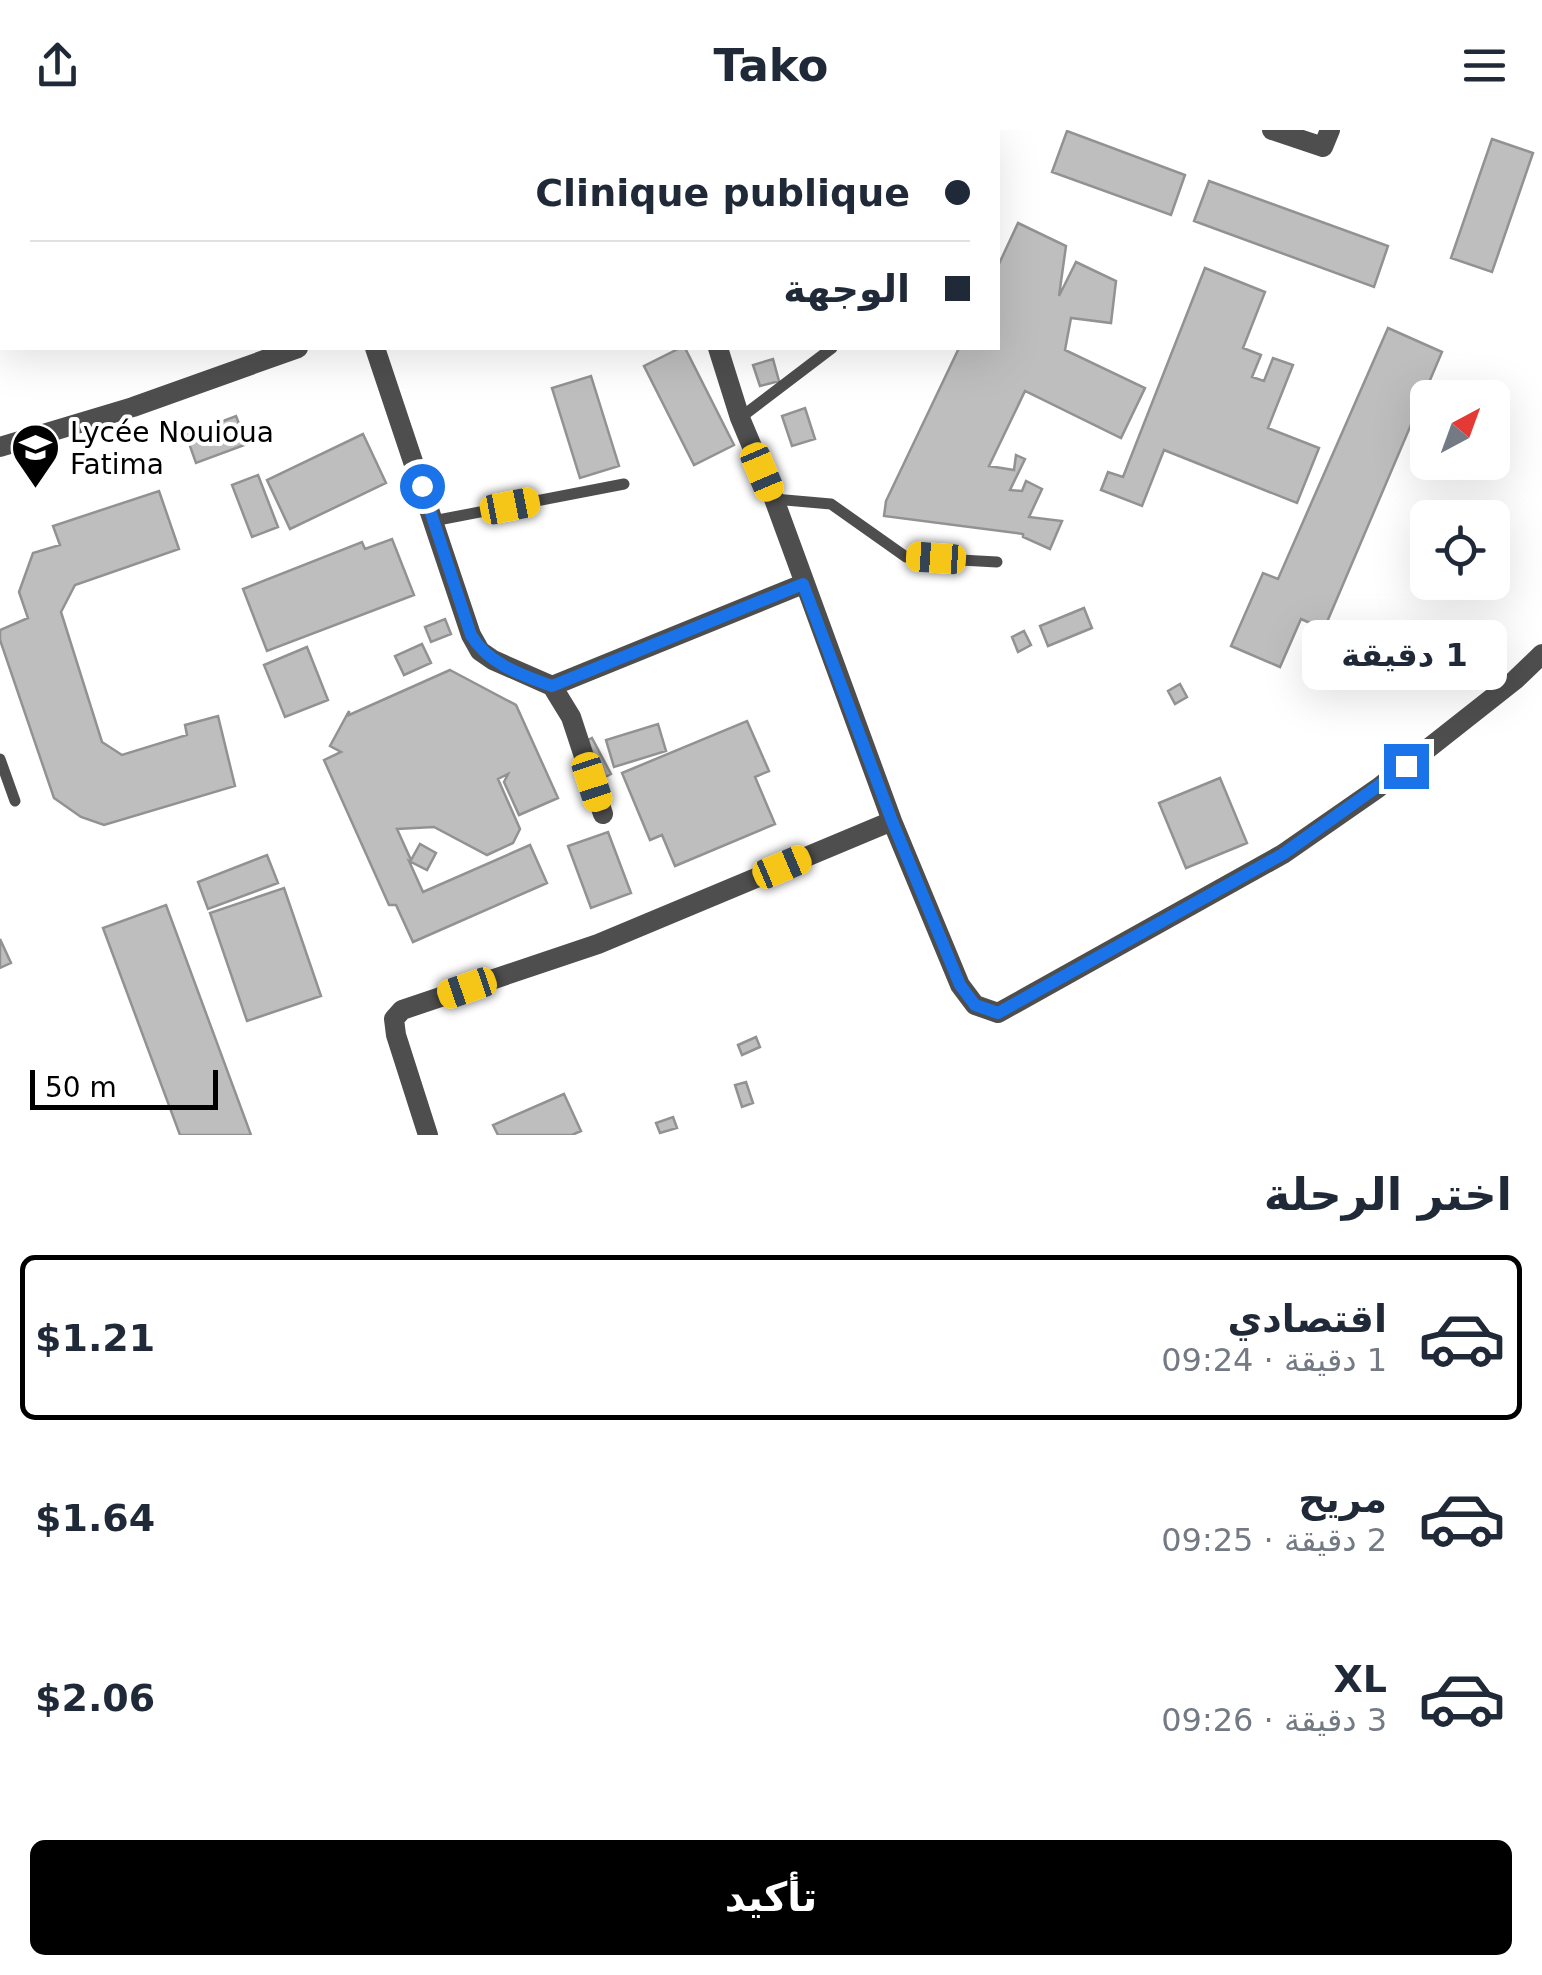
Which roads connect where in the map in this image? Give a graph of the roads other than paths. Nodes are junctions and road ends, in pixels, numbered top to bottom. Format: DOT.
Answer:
graph roads {
  1 [pos="1272,130"];
  2 [pos="1330,130"];
  3 [pos="292,350"];
  4 [pos="376,350"];
  5 [pos="719,350"];
  6 [pos="829,350"];
  7 [pos="740,418"];
  8 [pos="0,448"];
  9 [pos="624,484"];
  10 [pos="774,499"];
  11 [pos="434,521"];
  12 [pos="997,562"];
  13 [pos="803,584"];
  14 [pos="1542,654"];
  15 [pos="552,686"];
  16 [pos="0,758"];
  17 [pos="15,801"];
  18 [pos="603,814"];
  19 [pos="892,821"];
  20 [pos="428,1135"];
  1 -- 2 [label="street"];
  3 -- 8 [label="street"];
  4 -- 11 [label="street"];
  5 -- 7 [label="street"];
  6 -- 7 [label="lane"];
  7 -- 10 [label="street"];
  9 -- 11 [label="lane"];
  10 -- 12 [label="lane"];
  10 -- 13 [label="street"];
  11 -- 15 [label="street"];
  13 -- 15 [label="street"];
  13 -- 19 [label="street"];
  14 -- 19 [label="street"];
  15 -- 18 [label="street"];
  16 -- 17 [label="lane"];
  19 -- 20 [label="street"];
}
